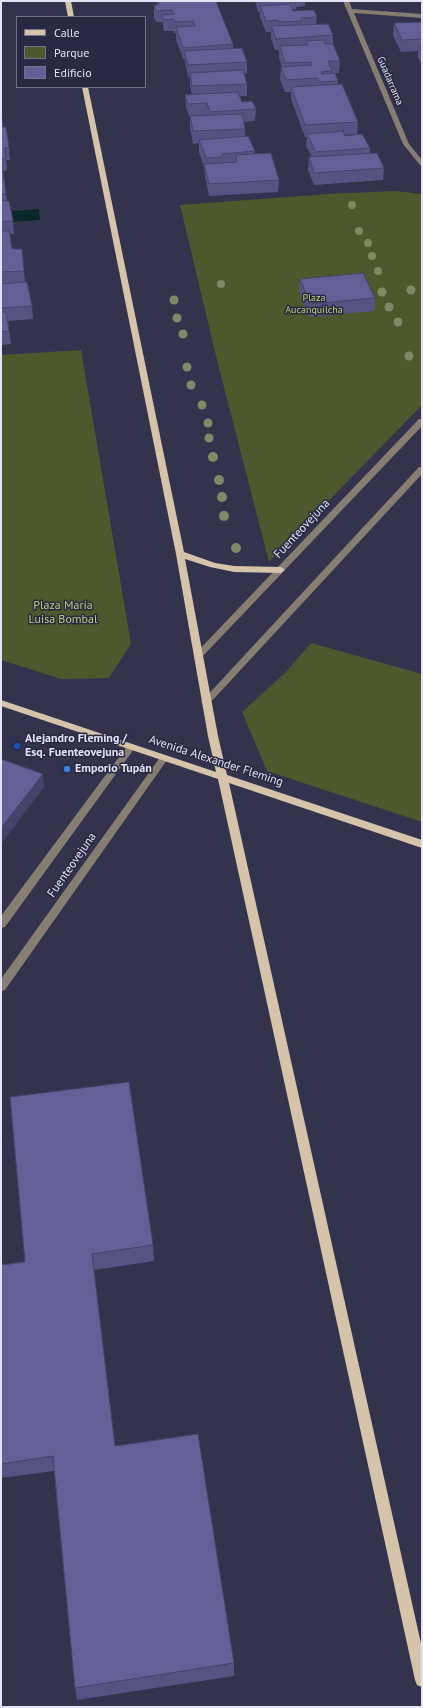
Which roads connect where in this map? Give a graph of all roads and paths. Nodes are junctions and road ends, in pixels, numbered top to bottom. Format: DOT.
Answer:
graph roads {
  1 [pos="68,1"];
  2 [pos="346,1"];
  3 [pos="351,11"];
  4 [pos="71,16"];
  5 [pos="422,16"];
  6 [pos="85,88"];
  7 [pos="422,164"];
  8 [pos="422,421"];
  9 [pos="422,470"];
  10 [pos="180,554"];
  11 [pos="281,570"];
  12 [pos="199,655"];
  13 [pos="206,702"];
  14 [pos="1,703"];
  15 [pos="131,747"];
  16 [pos="164,758"];
  17 [pos="222,777"];
  18 [pos="422,844"];
  19 [pos="1,924"];
  20 [pos="1,987"];
  21 [pos="422,1680"];
  1 -- 4 [label="main road"];
  2 -- 3 [label="street, Guadarrama"];
  3 -- 5 [label="street"];
  3 -- 7 [label="street, Guadarrama"];
  6 -- 10 [label="main road"];
  8 -- 11 [label="street, Fuenteovejuna"];
  9 -- 13 [label="street"];
  10 -- 11 [label="main road"];
  10 -- 12 [label="main road"];
  11 -- 12 [label="street, Fuenteovejuna"];
  12 -- 13 [label="main road"];
  13 -- 17 [label="main road"];
  14 -- 15 [label="main road, Avenida Alexander Fleming"];
  15 -- 16 [label="main road, Avenida Alexander Fleming"];
  15 -- 19 [label="street, Fuenteovejuna"];
  16 -- 17 [label="main road, Avenida Alexander Fleming"];
  16 -- 20 [label="street, Fuenteovejuna"];
  17 -- 18 [label="main road, Avenida Alexander Fleming"];
  17 -- 21 [label="main road"];
}
